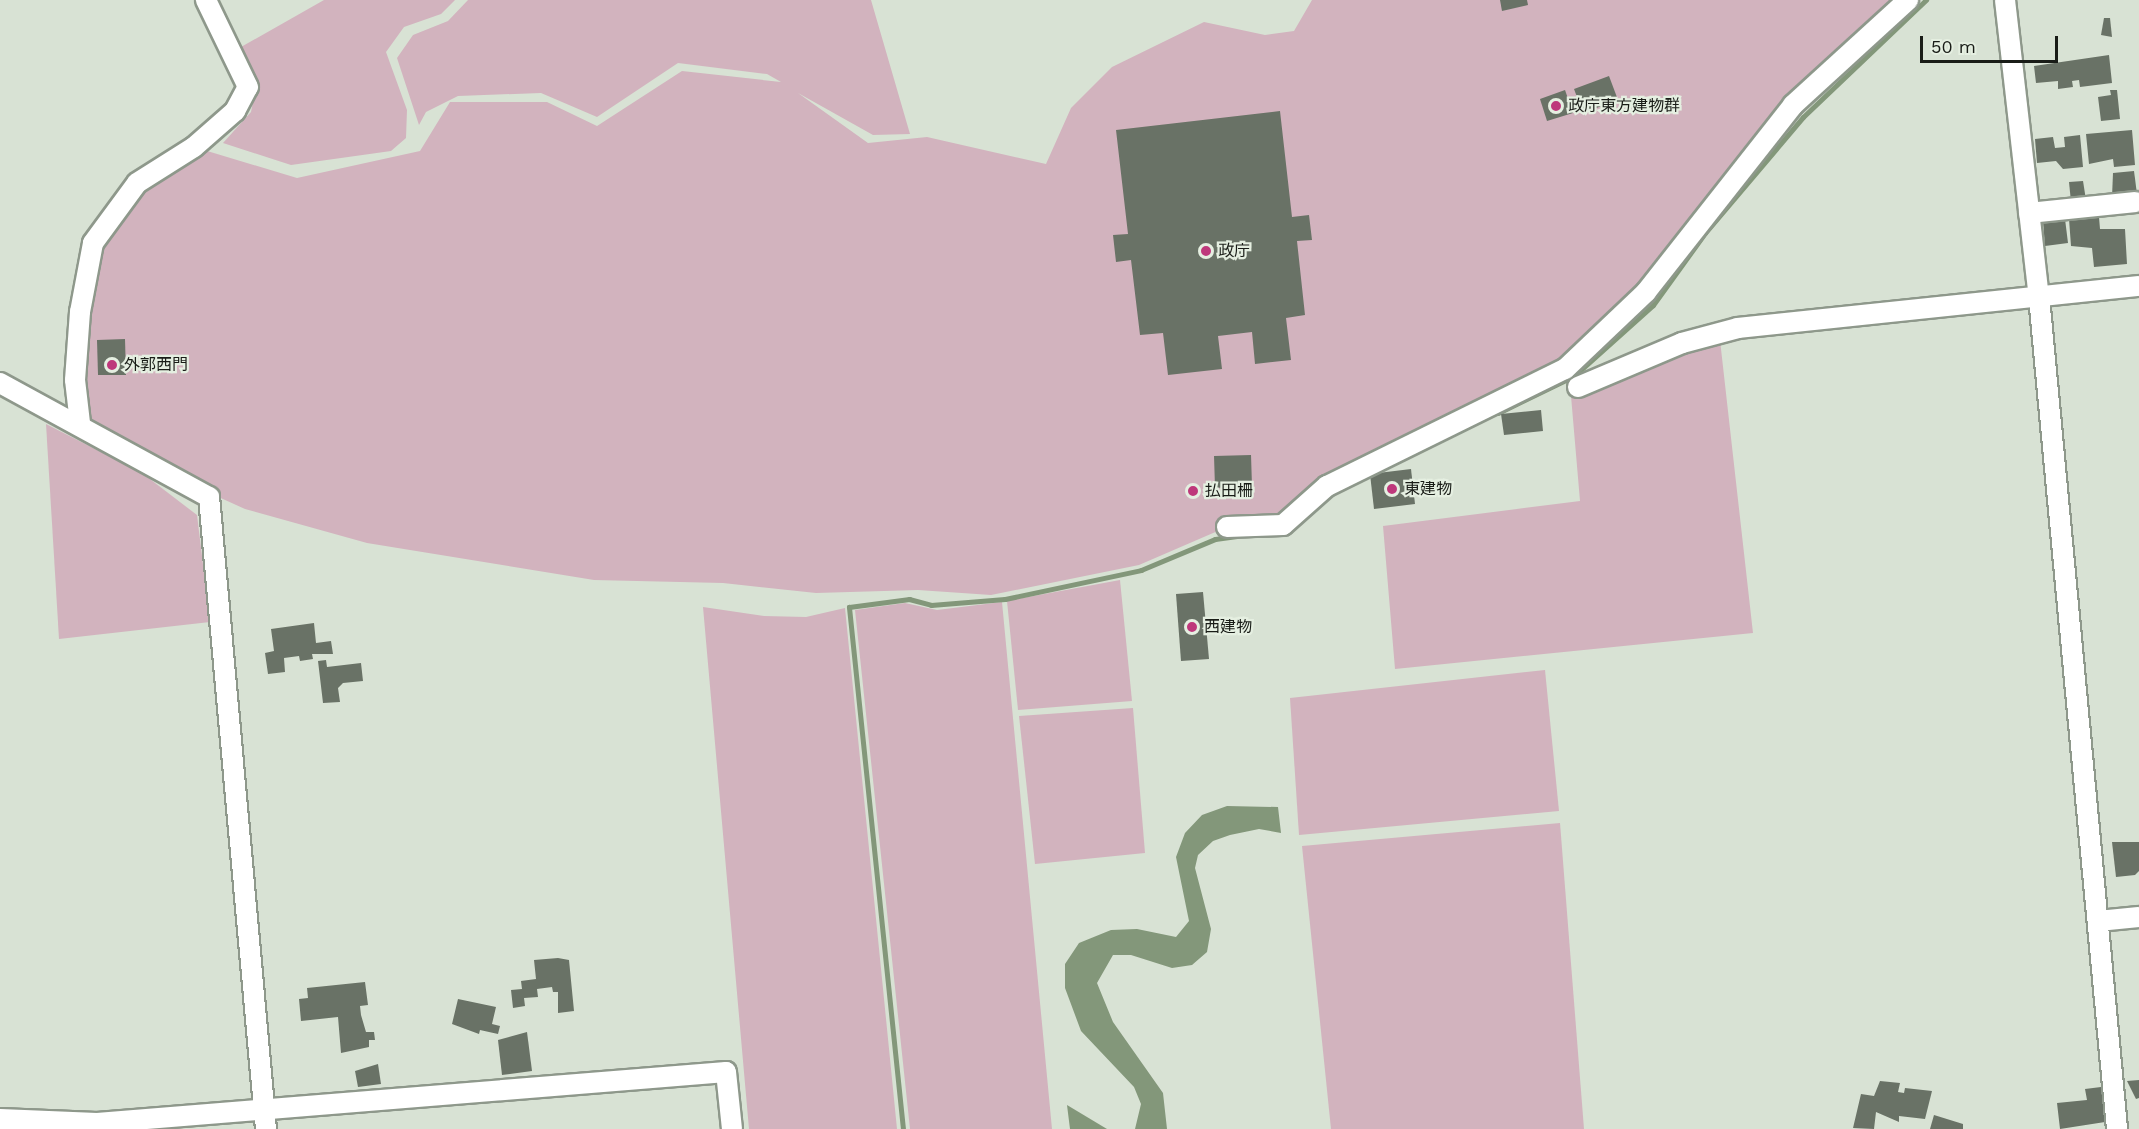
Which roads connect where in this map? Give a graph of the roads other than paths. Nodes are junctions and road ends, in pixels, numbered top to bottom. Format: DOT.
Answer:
graph roads {
  1 [pos="206,0"];
  2 [pos="1908,0"];
  3 [pos="2005,0"];
  4 [pos="2135,202"];
  5 [pos="2029,213"];
  6 [pos="2139,286"];
  7 [pos="2039,297"];
  8 [pos="0,383"];
  9 [pos="1578,387"];
  10 [pos="80,423"];
  11 [pos="1227,527"];
  12 [pos="2139,917"];
  13 [pos="2098,921"];
  14 [pos="264,1108"];
  15 [pos="0,1119"];
  16 [pos="266,1129"];
  17 [pos="732,1129"];
  18 [pos="2117,1129"];
  1 -- 10 [label="street"];
  2 -- 11 [label="street"];
  3 -- 5 [label="street"];
  4 -- 5 [label="street"];
  5 -- 7 [label="street"];
  6 -- 7 [label="street"];
  7 -- 9 [label="street"];
  7 -- 13 [label="street"];
  8 -- 10 [label="street"];
  10 -- 14 [label="street"];
  12 -- 13 [label="street"];
  13 -- 18 [label="street"];
  14 -- 15 [label="street"];
  14 -- 16 [label="street"];
  14 -- 17 [label="street"];
}
